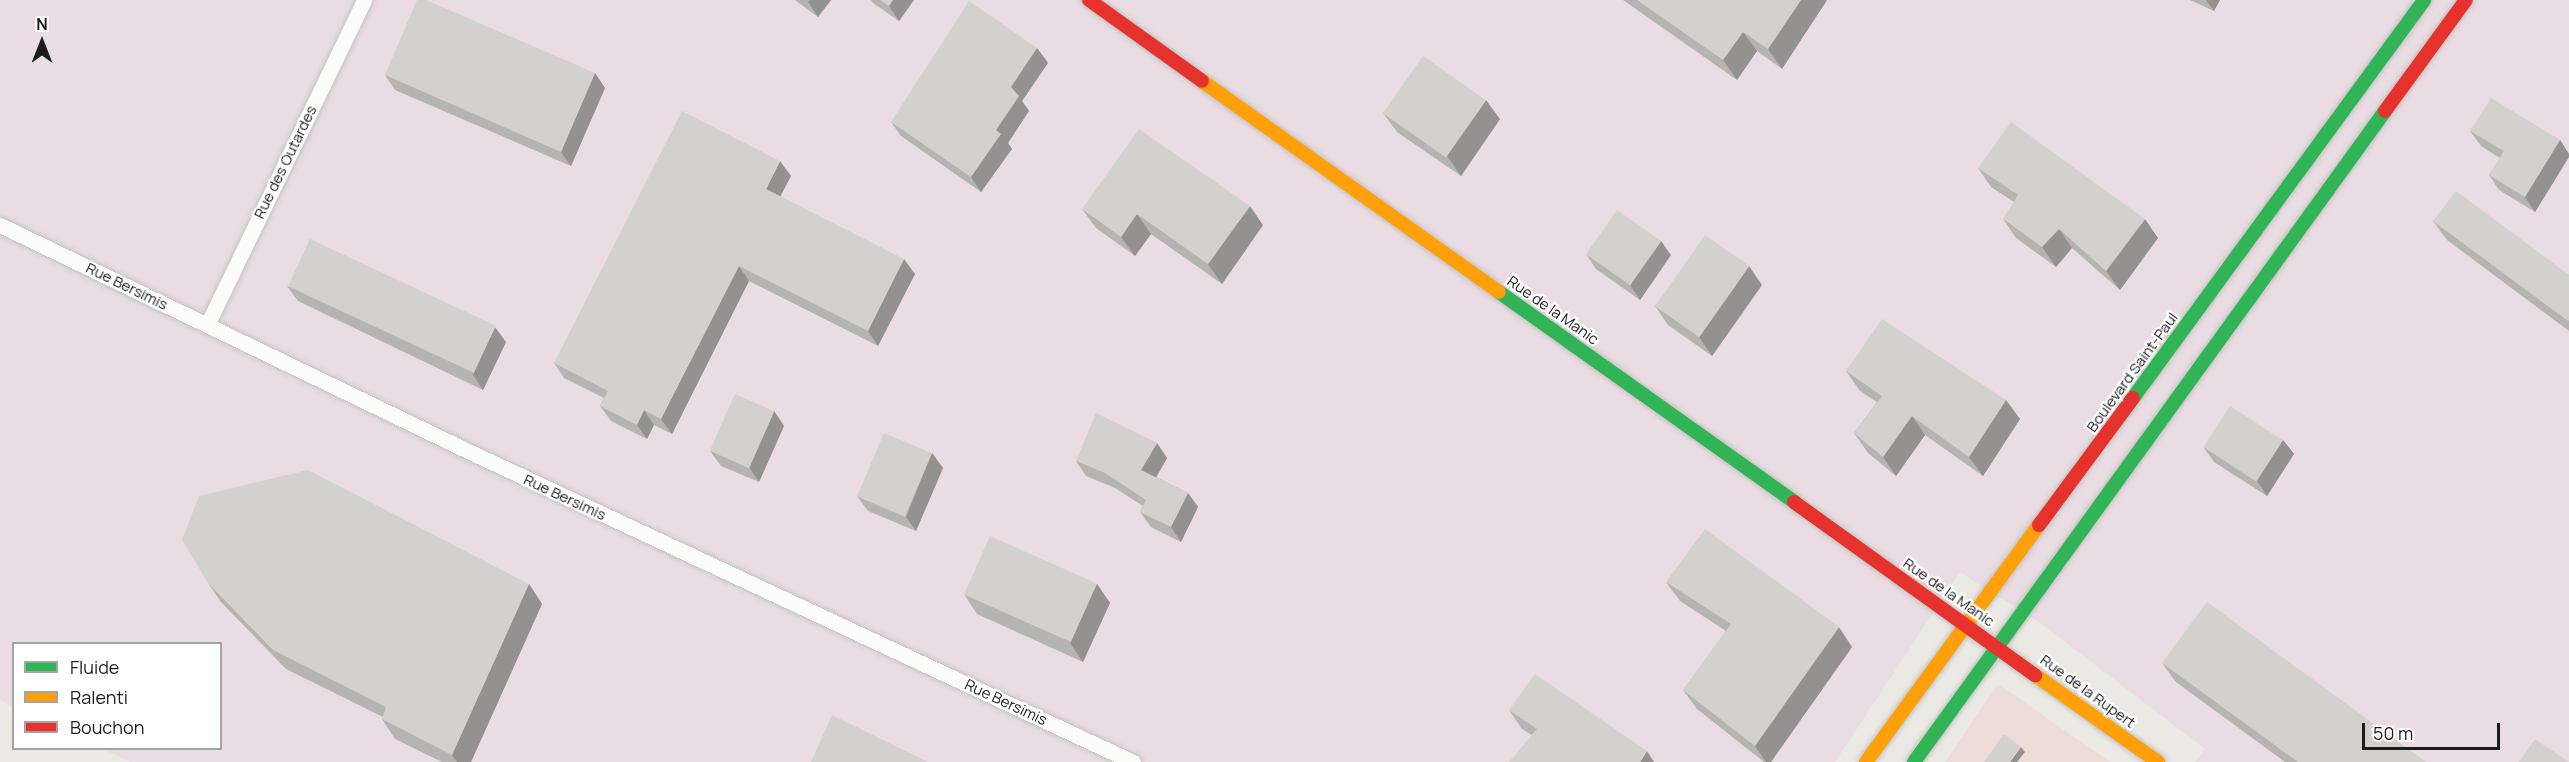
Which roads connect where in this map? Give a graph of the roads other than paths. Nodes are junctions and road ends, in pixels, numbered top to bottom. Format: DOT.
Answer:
graph roads {
  1 [pos="364,0"];
  2 [pos="1089,0"];
  3 [pos="2424,0"];
  4 [pos="2466,0"];
  5 [pos="0,225"];
  6 [pos="207,325"];
  7 [pos="1966,624"];
  8 [pos="1998,647"];
  9 [pos="1133,762"];
  10 [pos="1866,762"];
  11 [pos="1914,762"];
  12 [pos="2158,762"];
  1 -- 6 [label="street, Rue des Outardes"];
  2 -- 7 [label="main road, Rue de la Manic"];
  3 -- 7 [label="main road, Boulevard Saint-Paul"];
  4 -- 8 [label="main road"];
  5 -- 6 [label="street, Rue Bersimis"];
  6 -- 9 [label="street, Rue Bersimis"];
  7 -- 8 [label="main road, Rue de la Manic"];
  7 -- 10 [label="main road, Boulevard Saint-Paul"];
  8 -- 11 [label="main road"];
  8 -- 12 [label="main road, Rue de la Rupert"];
}
